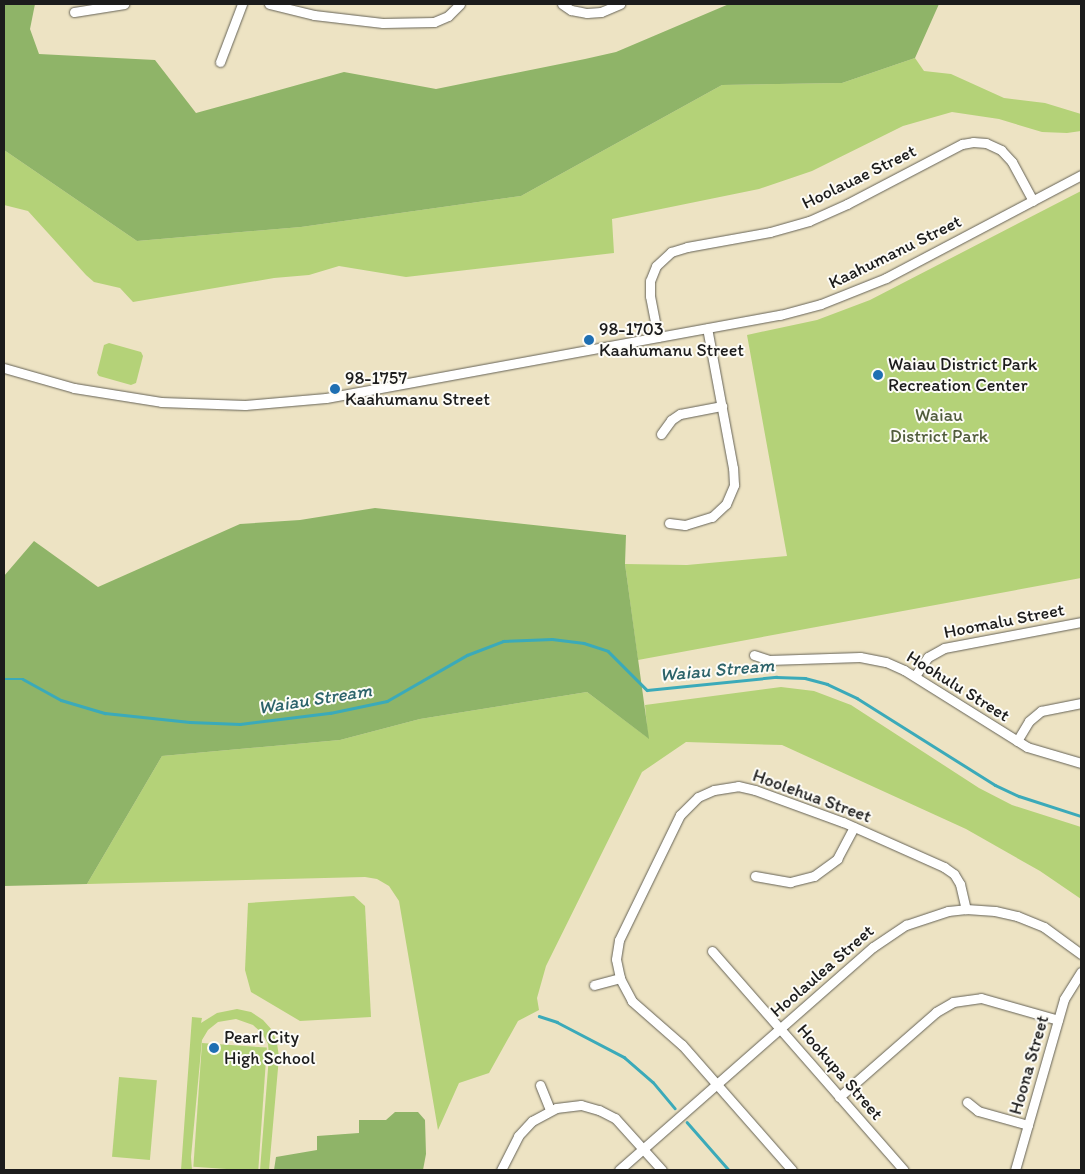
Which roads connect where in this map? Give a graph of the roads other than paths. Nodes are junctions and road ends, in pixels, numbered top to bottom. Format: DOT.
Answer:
graph roads {
  1 [pos="124,4"];
  2 [pos="242,4"];
  3 [pos="269,4"];
  4 [pos="460,4"];
  5 [pos="562,4"];
  6 [pos="620,4"];
  7 [pos="74,12"];
  8 [pos="220,62"];
  9 [pos="1081,176"];
  10 [pos="1033,201"];
  11 [pos="707,328"];
  12 [pos="658,337"];
  13 [pos="4,368"];
  14 [pos="722,406"];
  15 [pos="661,434"];
  16 [pos="669,523"];
  17 [pos="1081,622"];
  18 [pos="754,655"];
  19 [pos="915,676"];
  20 [pos="1081,703"];
  21 [pos="1017,742"];
  22 [pos="1081,763"];
  23 [pos="854,826"];
  24 [pos="755,876"];
  25 [pos="966,909"];
  26 [pos="712,951"];
  27 [pos="1081,954"];
  28 [pos="1081,972"];
  29 [pos="620,978"];
  30 [pos="594,985"];
  31 [pos="1058,1020"];
  32 [pos="780,1029"];
  33 [pos="717,1084"];
  34 [pos="540,1085"];
  35 [pos="839,1097"];
  36 [pos="967,1102"];
  37 [pos="550,1110"];
  38 [pos="1028,1125"];
  39 [pos="643,1148"];
  40 [pos="502,1170"];
  41 [pos="619,1170"];
  42 [pos="662,1170"];
  43 [pos="792,1170"];
  44 [pos="904,1170"];
  45 [pos="1015,1170"];
  1 -- 7 [label="street"];
  2 -- 8 [label="street"];
  3 -- 4 [label="street"];
  5 -- 6 [label="street"];
  9 -- 10 [label="street, Kaahumanu Street"];
  10 -- 11 [label="street, Kaahumanu Street"];
  10 -- 12 [label="street, Hoolauae Street"];
  11 -- 12 [label="street, Kaahumanu Street"];
  11 -- 14 [label="street"];
  12 -- 13 [label="street, Kaahumanu Street"];
  14 -- 15 [label="street"];
  14 -- 16 [label="street"];
  17 -- 19 [label="street, Hoomalu Street"];
  18 -- 19 [label="street, Hoohulu Street"];
  19 -- 21 [label="street, Hoohulu Street"];
  20 -- 21 [label="street"];
  21 -- 22 [label="street, Hoohulu Street"];
  23 -- 24 [label="street"];
  23 -- 25 [label="street, Hoolehua Street"];
  23 -- 29 [label="street, Hoolehua Street"];
  25 -- 27 [label="street, Hoolaulea Street"];
  25 -- 32 [label="street, Hoolaulea Street"];
  26 -- 32 [label="street, Hookupa Street"];
  28 -- 31 [label="street, Hoona Street"];
  29 -- 30 [label="street"];
  29 -- 33 [label="street, Hoolehua Street"];
  31 -- 35 [label="street"];
  31 -- 38 [label="street, Hoona Street"];
  32 -- 33 [label="street, Hoolaulea Street"];
  32 -- 35 [label="street, Hookupa Street"];
  33 -- 39 [label="street, Hoolaulea Street"];
  33 -- 43 [label="street, Hoolehua Street"];
  34 -- 37 [label="street"];
  35 -- 44 [label="street, Hookupa Street"];
  36 -- 38 [label="street"];
  37 -- 39 [label="street"];
  37 -- 40 [label="street"];
  38 -- 45 [label="street, Hoona Street"];
  39 -- 41 [label="street, Hoolaulea Street"];
  39 -- 42 [label="street"];
}
